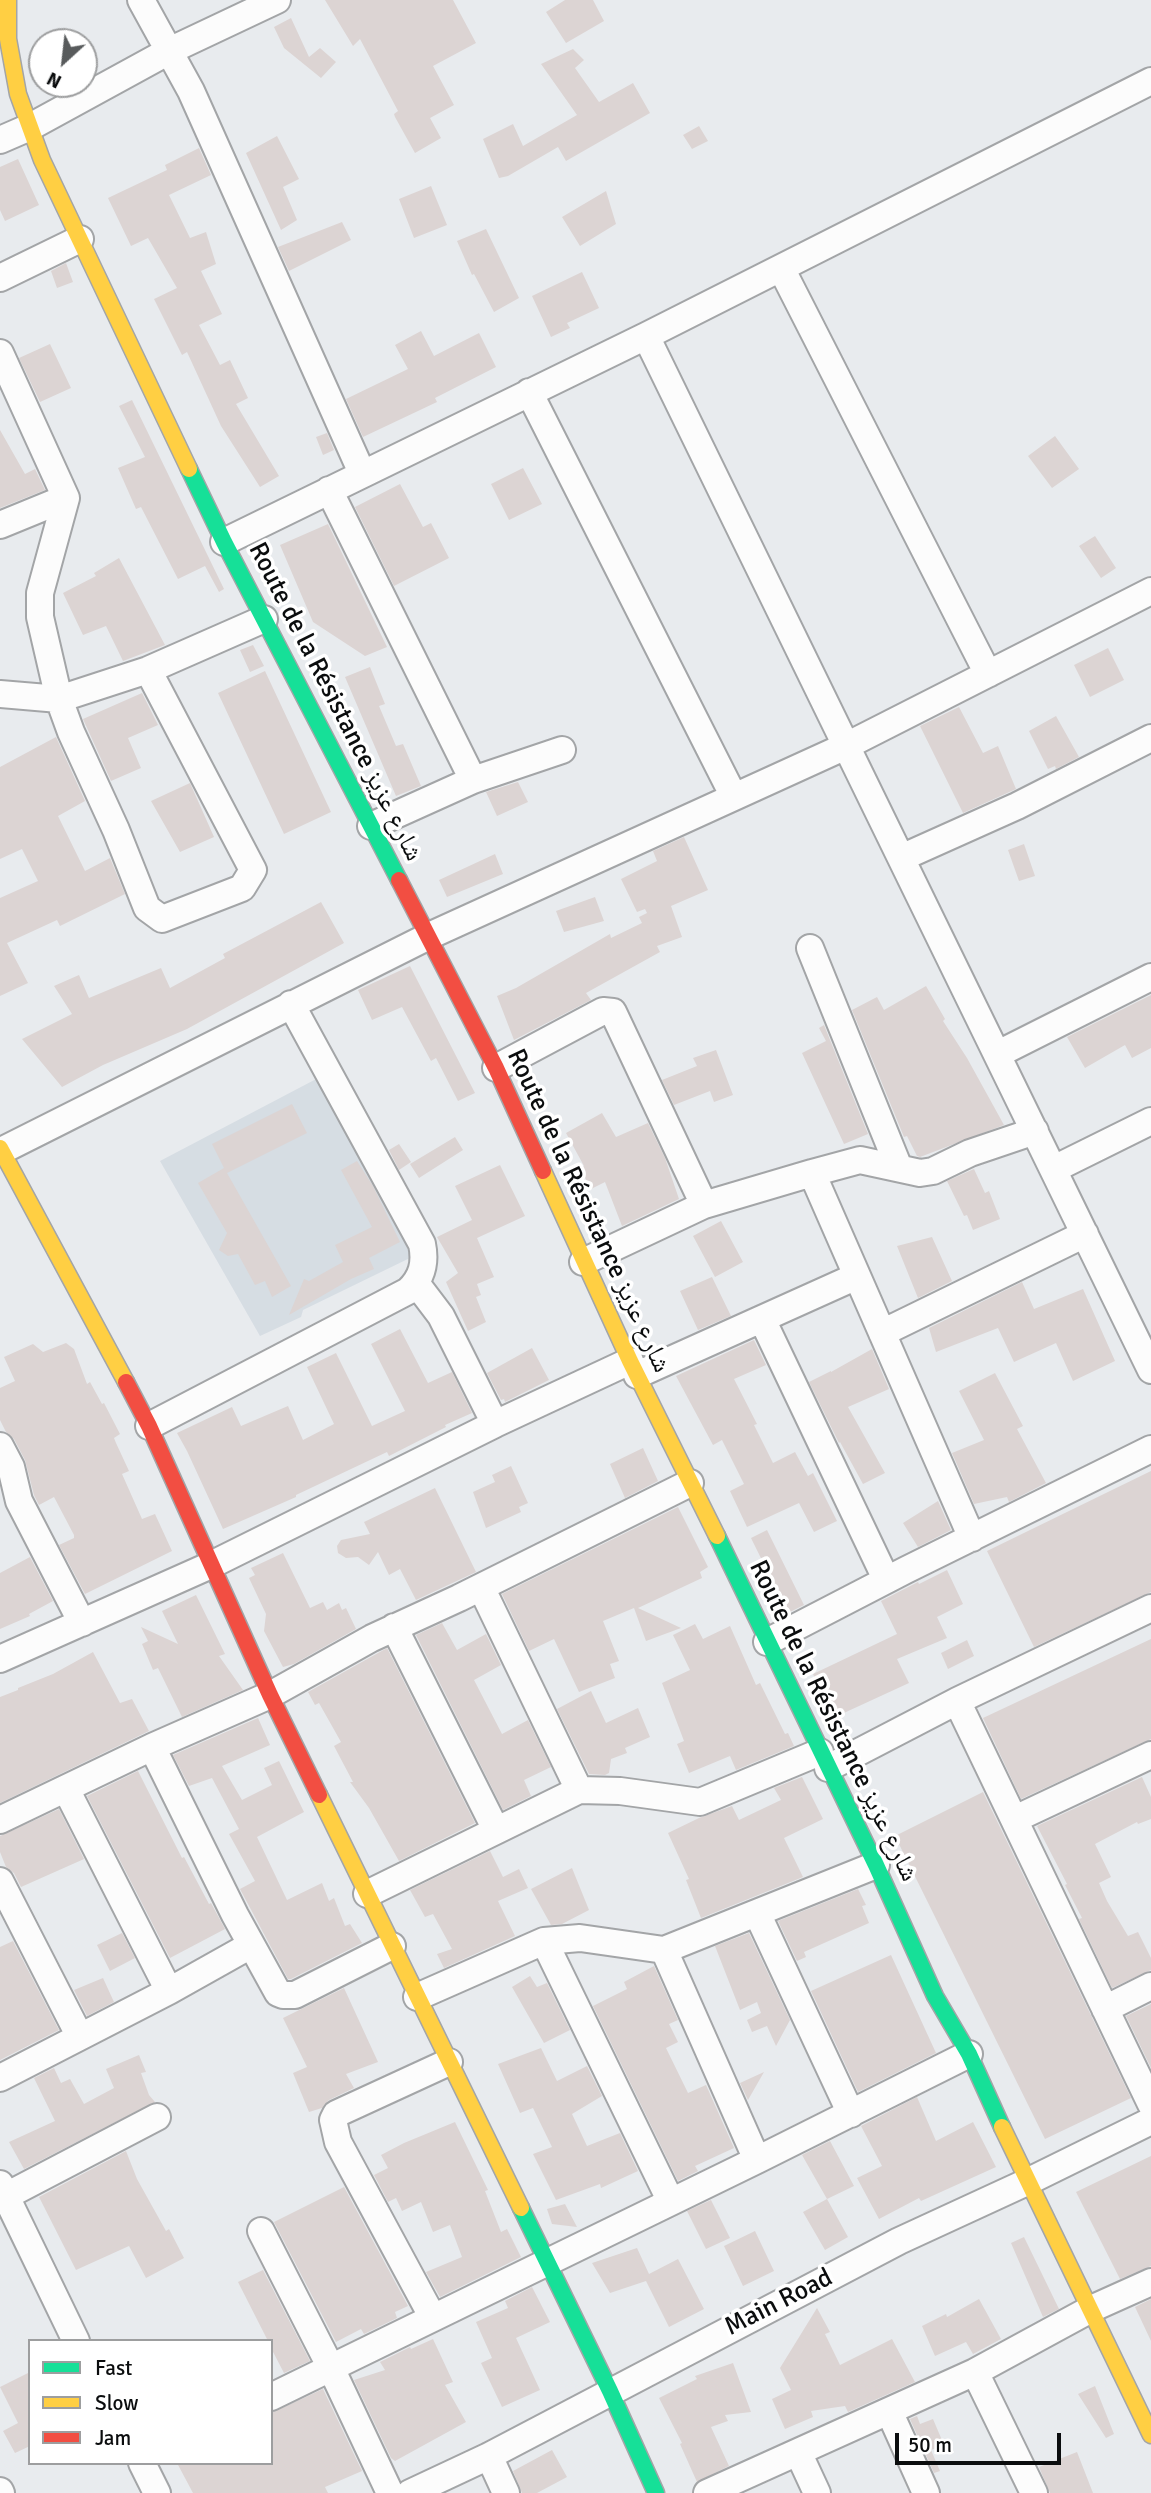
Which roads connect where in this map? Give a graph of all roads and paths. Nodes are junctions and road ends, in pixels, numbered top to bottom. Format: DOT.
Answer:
graph roads {
  1 [pos="8,0"];
  2 [pos="141,0"];
  3 [pos="277,0"];
  4 [pos="169,51"];
  5 [pos="1151,81"];
  6 [pos="30,127"];
  7 [pos="0,140"];
  8 [pos="80,239"];
  9 [pos="781,268"];
  10 [pos="0,278"];
  11 [pos="646,336"];
  12 [pos="0,353"];
  13 [pos="529,392"];
  14 [pos="362,473"];
  15 [pos="329,490"];
  16 [pos="65,498"];
  17 [pos="0,525"];
  18 [pos="224,542"];
  19 [pos="1151,591"];
  20 [pos="264,619"];
  21 [pos="148,670"];
  22 [pos="988,674"];
  23 [pos="0,694"];
  24 [pos="59,699"];
  25 [pos="1149,744"];
  26 [pos="846,746"];
  27 [pos="562,750"];
  28 [pos="473,780"];
  29 [pos="734,797"];
  30 [pos="371,825"];
  31 [pos="901,858"];
  32 [pos="429,936"];
  33 [pos="810,948"];
  34 [pos="1151,977"];
  35 [pos="291,1004"];
  36 [pos="998,1054"];
  37 [pos="496,1068"];
  38 [pos="1151,1121"];
  39 [pos="1035,1131"];
  40 [pos="0,1150"];
  41 [pos="899,1168"];
  42 [pos="1054,1169"];
  43 [pos="812,1173"];
  44 [pos="704,1205"];
  45 [pos="1085,1234"];
  46 [pos="583,1262"];
  47 [pos="857,1276"];
  48 [pos="416,1283"];
  49 [pos="762,1319"];
  50 [pos="882,1333"];
  51 [pos="634,1368"];
  52 [pos="1151,1370"];
  53 [pos="495,1424"];
  54 [pos="149,1426"];
  55 [pos="0,1446"];
  56 [pos="1151,1449"];
  57 [pos="690,1483"];
  58 [pos="9,1506"];
  59 [pos="972,1538"];
  60 [pos="211,1565"];
  61 [pos="886,1579"];
  62 [pos="481,1587"];
  63 [pos="1151,1608"];
  64 [pos="82,1623"];
  65 [pos="394,1627"];
  66 [pos="767,1642"];
  67 [pos="0,1659"];
  68 [pos="270,1695"];
  69 [pos="957,1701"];
  70 [pos="152,1747"];
  71 [pos="1151,1755"];
  72 [pos="824,1760"];
  73 [pos="66,1789"];
  74 [pos="579,1790"];
  75 [pos="1015,1819"];
  76 [pos="0,1820"];
  77 [pos="496,1830"];
  78 [pos="876,1865"];
  79 [pos="0,1881"];
  80 [pos="367,1894"];
  81 [pos="757,1913"];
  82 [pos="544,1941"];
  83 [pos="251,1945"];
  84 [pos="392,1946"];
  85 [pos="664,1950"];
  86 [pos="1151,1986"];
  87 [pos="169,1991"];
  88 [pos="417,1997"];
  89 [pos="1105,2009"];
  90 [pos="79,2035"];
  91 [pos="969,2054"];
  92 [pos="449,2062"];
  93 [pos="0,2078"];
  94 [pos="1151,2104"];
  95 [pos="851,2113"];
  96 [pos="157,2118"];
  97 [pos="1151,2121"];
  98 [pos="757,2160"];
  99 [pos="1027,2182"];
  100 [pos="3,2190"];
  101 [pos="671,2202"];
  102 [pos="261,2231"];
  103 [pos="547,2262"];
  104 [pos="1151,2282"];
  105 [pos="1091,2309"];
  106 [pos="433,2318"];
  107 [pos="75,2339"];
  108 [pos="331,2368"];
  109 [pos="975,2372"];
  110 [pos="610,2391"];
  111 [pos="273,2396"];
  112 [pos="889,2411"];
  113 [pos="1151,2435"];
  114 [pos="798,2452"];
  115 [pos="489,2456"];
  116 [pos="143,2465"];
  117 [pos="158,2493"];
  118 [pos="390,2493"];
  119 [pos="410,2493"];
  120 [pos="506,2493"];
  121 [pos="656,2493"];
  122 [pos="707,2493"];
  123 [pos="817,2493"];
  124 [pos="926,2493"];
  125 [pos="1034,2493"];
  1 -- 6 [label="main road, Route de la Résistance شارع عزيز"];
  2 -- 4 [label="street"];
  3 -- 4 [label="street"];
  4 -- 6 [label="street"];
  4 -- 14 [label="street"];
  5 -- 9 [label="street"];
  6 -- 7 [label="street"];
  6 -- 8 [label="main road, Route de la Résistance شارع عزيز"];
  8 -- 10 [label="street"];
  8 -- 18 [label="main road, Route de la Résistance شارع عزيز"];
  9 -- 11 [label="street"];
  9 -- 22 [label="street"];
  11 -- 13 [label="street"];
  11 -- 26 [label="street"];
  12 -- 16 [label="street"];
  13 -- 14 [label="street"];
  13 -- 29 [label="street"];
  14 -- 15 [label="street"];
  15 -- 18 [label="street"];
  15 -- 28 [label="street"];
  16 -- 17 [label="street"];
  16 -- 24 [label="street"];
  18 -- 20 [label="main road, Route de la Résistance شارع عزيز"];
  19 -- 22 [label="street"];
  20 -- 21 [label="street"];
  20 -- 30 [label="main road, Route de la Résistance شارع عزيز"];
  21 -- 24 [label="street"];
  21 -- 24 [label="street"];
  22 -- 26 [label="street"];
  23 -- 24 [label="street"];
  25 -- 31 [label="street"];
  26 -- 29 [label="street"];
  26 -- 31 [label="street"];
  27 -- 28 [label="street"];
  28 -- 30 [label="street"];
  29 -- 32 [label="street"];
  30 -- 32 [label="main road, Route de la Résistance شارع عزيز"];
  31 -- 36 [label="street"];
  32 -- 35 [label="street"];
  32 -- 37 [label="main road, Route de la Résistance شارع عزيز"];
  33 -- 41 [label="street"];
  34 -- 36 [label="street"];
  35 -- 40 [label="street"];
  35 -- 48 [label="street"];
  36 -- 39 [label="street"];
  37 -- 44 [label="street"];
  37 -- 46 [label="main road, Route de la Résistance شارع عزيز"];
  38 -- 42 [label="street"];
  39 -- 41 [label="street"];
  39 -- 42 [label="street"];
  40 -- 54 [label="main road"];
  41 -- 43 [label="street"];
  42 -- 45 [label="street"];
  43 -- 44 [label="street"];
  43 -- 47 [label="street"];
  44 -- 46 [label="street"];
  45 -- 50 [label="street"];
  45 -- 52 [label="street"];
  46 -- 51 [label="main road, Route de la Résistance شارع عزيز"];
  47 -- 49 [label="street"];
  47 -- 50 [label="street"];
  48 -- 53 [label="street"];
  48 -- 54 [label="street"];
  49 -- 51 [label="street"];
  49 -- 61 [label="street"];
  50 -- 59 [label="street"];
  51 -- 53 [label="street"];
  51 -- 57 [label="main road, Route de la Résistance شارع عزيز"];
  53 -- 60 [label="street"];
  54 -- 60 [label="main road"];
  55 -- 58 [label="street"];
  56 -- 59 [label="street"];
  57 -- 62 [label="street"];
  57 -- 66 [label="main road, Route de la Résistance شارع عزيز"];
  58 -- 64 [label="street"];
  59 -- 61 [label="street"];
  60 -- 64 [label="street"];
  60 -- 68 [label="main road"];
  61 -- 66 [label="street"];
  62 -- 65 [label="street"];
  62 -- 74 [label="street"];
  63 -- 69 [label="street"];
  64 -- 67 [label="street"];
  65 -- 68 [label="street"];
  65 -- 77 [label="street"];
  66 -- 72 [label="main road, Route de la Résistance شارع عزيز"];
  68 -- 70 [label="street"];
  68 -- 80 [label="main road"];
  69 -- 72 [label="street"];
  69 -- 75 [label="street"];
  70 -- 73 [label="street"];
  70 -- 83 [label="street"];
  71 -- 75 [label="street"];
  72 -- 74 [label="street"];
  72 -- 78 [label="main road, Route de la Résistance شارع عزيز"];
  73 -- 76 [label="street"];
  73 -- 87 [label="street"];
  74 -- 77 [label="street"];
  75 -- 89 [label="street"];
  77 -- 80 [label="street"];
  78 -- 81 [label="street"];
  78 -- 91 [label="main road, Route de la Résistance شارع عزيز"];
  79 -- 90 [label="street"];
  80 -- 84 [label="main road"];
  81 -- 85 [label="street"];
  81 -- 95 [label="street"];
  82 -- 85 [label="street"];
  82 -- 88 [label="street"];
  82 -- 101 [label="street"];
  83 -- 84 [label="street"];
  83 -- 87 [label="street"];
  84 -- 88 [label="main road"];
  85 -- 98 [label="street"];
  86 -- 89 [label="street"];
  87 -- 90 [label="street"];
  88 -- 92 [label="main road"];
  89 -- 94 [label="street"];
  90 -- 93 [label="street"];
  91 -- 95 [label="street"];
  91 -- 99 [label="main road, Route de la Résistance شارع عزيز"];
  92 -- 103 [label="main road"];
  92 -- 106 [label="street"];
  95 -- 98 [label="street"];
  96 -- 100 [label="street"];
  97 -- 99 [label="street, Main Road"];
  98 -- 101 [label="street"];
  99 -- 105 [label="main road, Route de la Résistance شارع عزيز"];
  99 -- 110 [label="street, Main Road"];
  100 -- 107 [label="street"];
  101 -- 103 [label="street"];
  102 -- 108 [label="street"];
  103 -- 106 [label="street"];
  103 -- 110 [label="main road"];
  104 -- 105 [label="street"];
  105 -- 109 [label="street"];
  105 -- 113 [label="main road, Route de la Résistance شارع عزيز"];
  106 -- 108 [label="street"];
  108 -- 111 [label="street"];
  108 -- 118 [label="street"];
  109 -- 112 [label="street"];
  109 -- 125 [label="street"];
  110 -- 115 [label="street, Main Road"];
  110 -- 121 [label="main road"];
  112 -- 114 [label="street"];
  112 -- 124 [label="street"];
  114 -- 122 [label="street"];
  114 -- 123 [label="street"];
  115 -- 119 [label="street, Main Road"];
  115 -- 120 [label="street"];
  116 -- 117 [label="street"];
}
